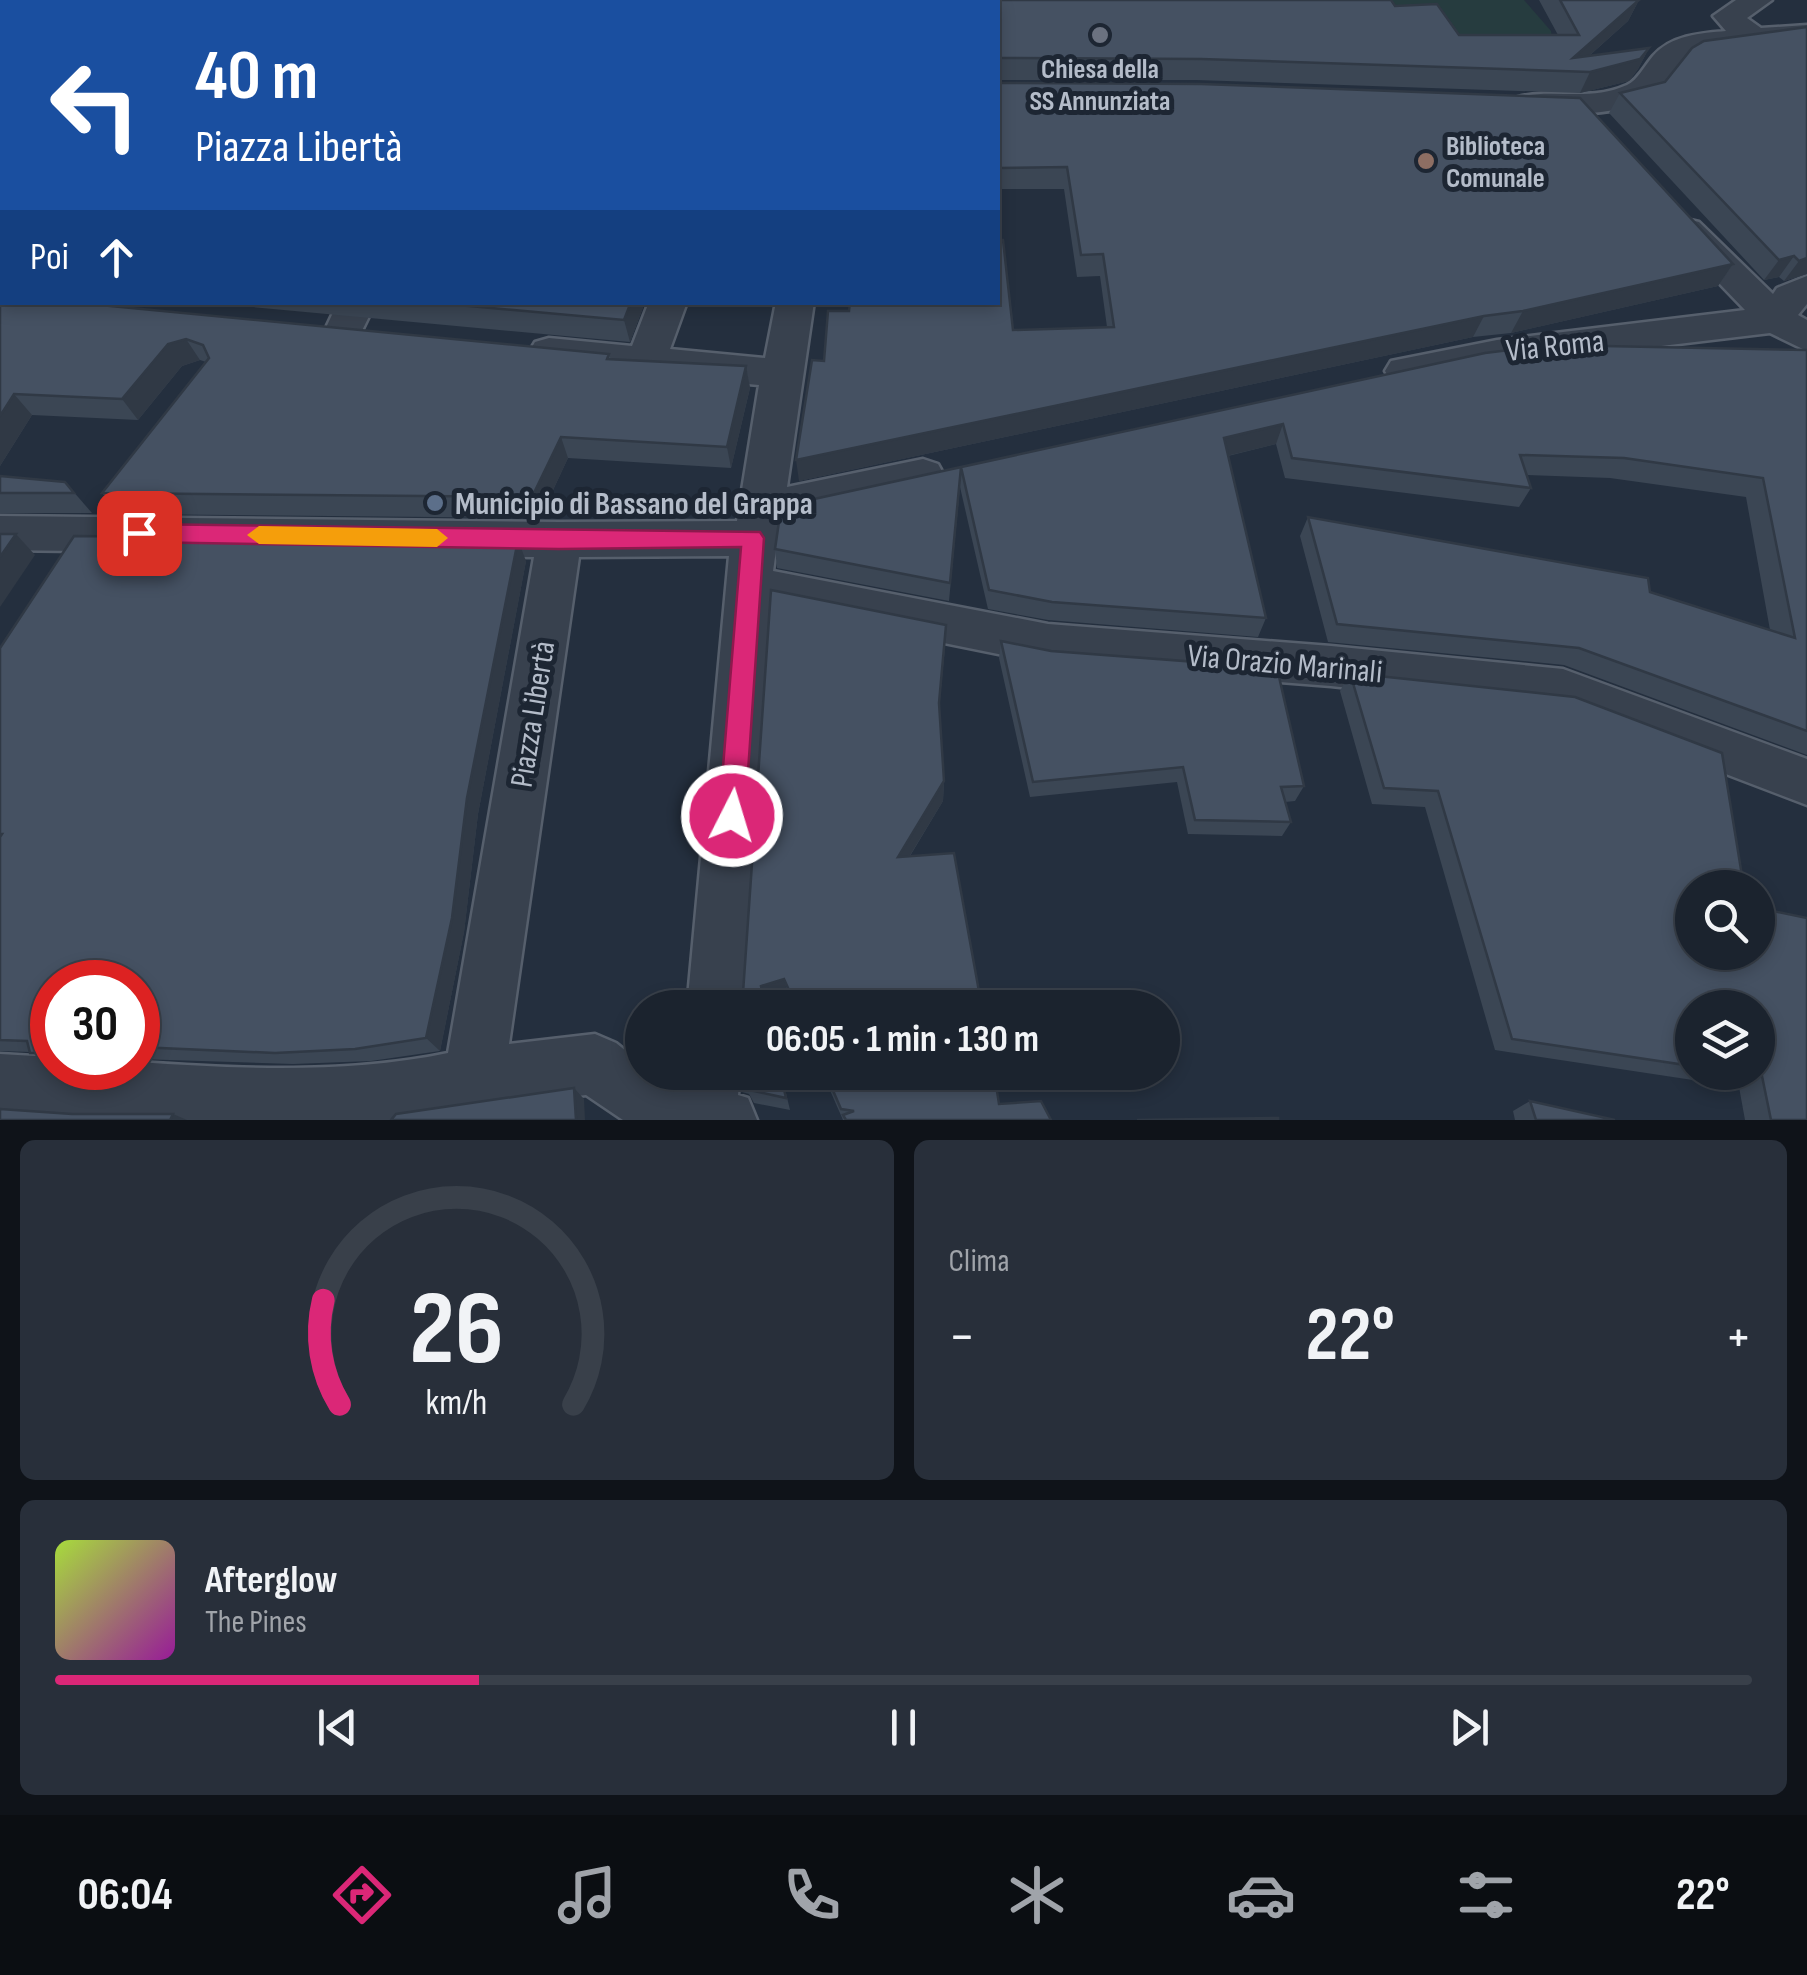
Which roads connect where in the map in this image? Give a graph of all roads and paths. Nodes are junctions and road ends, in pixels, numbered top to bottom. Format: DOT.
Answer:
graph roads {
  1 [pos="1758,0"];
  2 [pos="1805,30"];
  3 [pos="1759,38"];
  4 [pos="1498,103"];
  5 [pos="1580,108"];
  6 [pos="1606,136"];
  7 [pos="1668,209"];
  8 [pos="1807,288"];
  9 [pos="667,305"];
  10 [pos="794,305"];
  11 [pos="1792,329"];
  12 [pos="508,348"];
  13 [pos="646,360"];
  14 [pos="1368,379"];
  15 [pos="780,382"];
  16 [pos="957,468"];
  17 [pos="758,528"];
  18 [pos="79,532"];
  19 [pos="0,533"];
  20 [pos="559,540"];
  21 [pos="47,580"];
  22 [pos="1807,782"];
  23 [pos="718,990"];
  24 [pos="450,1082"];
  25 [pos="0,1084"];
  26 [pos="714,1102"];
  27 [pos="630,1107"];
  28 [pos="290,1108"];
  1 -- 3 [label="street"];
  2 -- 3 [label="street"];
  3 -- 5 [label="street"];
  4 -- 5 [label="street"];
  5 -- 6 [label="street"];
  7 -- 11 [label="street"];
  8 -- 11 [label="street"];
  9 -- 13 [label="street"];
  10 -- 15 [label="street"];
  11 -- 14 [label="street, Via Roma"];
  12 -- 13 [label="street"];
  13 -- 15 [label="street"];
  15 -- 17 [label="street"];
  16 -- 17 [label="street"];
  17 -- 20 [label="street"];
  17 -- 22 [label="street, Via Orazio Marinali"];
  17 -- 23 [label="street"];
  18 -- 19 [label="street"];
  18 -- 20 [label="street"];
  18 -- 21 [label="street"];
  20 -- 24 [label="street, Piazza Libertà"];
  24 -- 27 [label="street"];
  24 -- 28 [label="street"];
  25 -- 28 [label="street"];
  26 -- 27 [label="street"];
}
